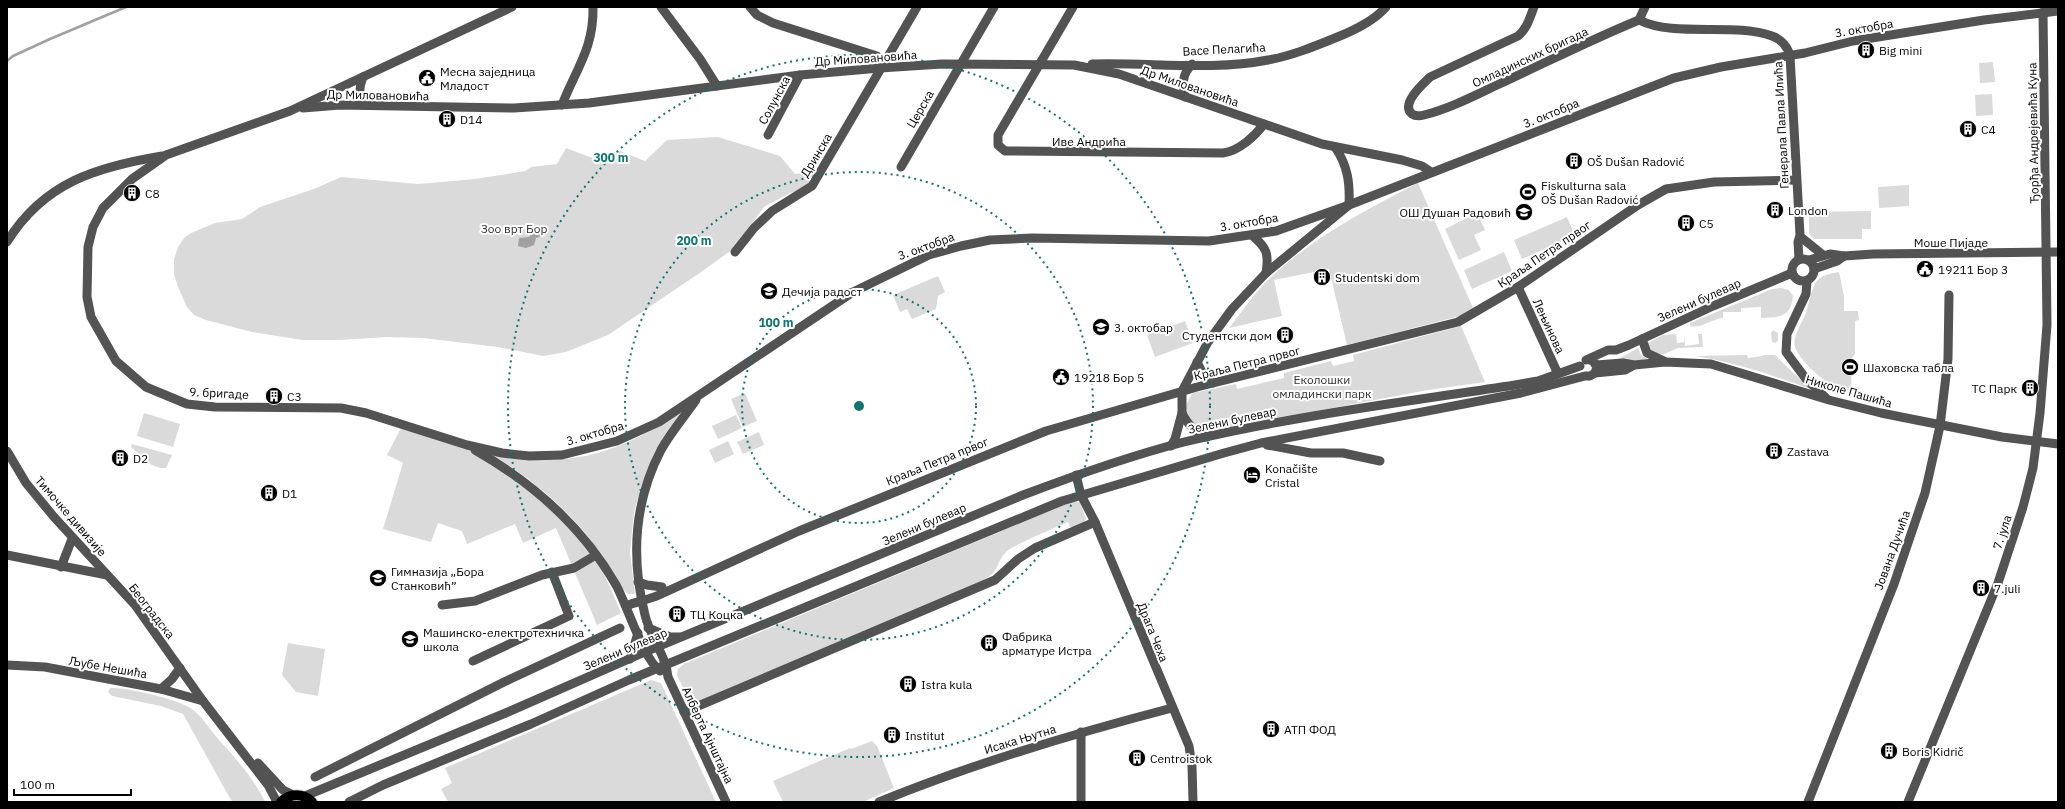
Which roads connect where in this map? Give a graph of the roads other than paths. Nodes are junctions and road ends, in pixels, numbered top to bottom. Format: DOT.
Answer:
graph roads {
  1 [pos="512,7"];
  2 [pos="593,7"];
  3 [pos="661,7"];
  4 [pos="750,7"];
  5 [pos="917,7"];
  6 [pos="994,7"];
  7 [pos="1073,7"];
  8 [pos="1386,7"];
  9 [pos="1534,7"];
  10 [pos="1645,7"];
  11 [pos="2058,11"];
  12 [pos="2043,12"];
  13 [pos="1639,20"];
  14 [pos="1790,56"];
  15 [pos="961,64"];
  16 [pos="1040,64"];
  17 [pos="1192,64"];
  18 [pos="1074,65"];
  19 [pos="880,68"];
  20 [pos="800,75"];
  21 [pos="363,77"];
  22 [pos="717,86"];
  23 [pos="1185,97"];
  24 [pos="365,105"];
  25 [pos="562,105"];
  26 [pos="290,111"];
  27 [pos="1264,124"];
  28 [pos="768,135"];
  29 [pos="1335,147"];
  30 [pos="166,155"];
  31 [pos="901,167"];
  32 [pos="1431,172"];
  33 [pos="1796,180"];
  34 [pos="1349,205"];
  35 [pos="1253,236"];
  36 [pos="1801,237"];
  37 [pos="7,242"];
  38 [pos="735,252"];
  39 [pos="2047,252"];
  40 [pos="2058,252"];
  41 [pos="1823,256"];
  42 [pos="1844,256"];
  43 [pos="1804,259"];
  44 [pos="1814,269"];
  45 [pos="1266,273"];
  46 [pos="1792,273"];
  47 [pos="1803,281"];
  48 [pos="1518,287"];
  49 [pos="1949,295"];
  50 [pos="1642,339"];
  51 [pos="1197,362"];
  52 [pos="1665,362"];
  53 [pos="1594,365"];
  54 [pos="1580,366"];
  55 [pos="1558,374"];
  56 [pos="1585,376"];
  57 [pos="1213,382"];
  58 [pos="1182,391"];
  59 [pos="700,396"];
  60 [pos="1829,400"];
  61 [pos="1182,413"];
  62 [pos="1940,426"];
  63 [pos="1309,434"];
  64 [pos="1207,437"];
  65 [pos="2036,442"];
  66 [pos="1261,444"];
  67 [pos="2058,444"];
  68 [pos="467,445"];
  69 [pos="1171,446"];
  70 [pos="7,451"];
  71 [pos="1311,453"];
  72 [pos="1380,461"];
  73 [pos="1076,475"];
  74 [pos="1081,495"];
  75 [pos="1095,522"];
  76 [pos="72,539"];
  77 [pos="7,555"];
  78 [pos="596,555"];
  79 [pos="61,566"];
  80 [pos="552,572"];
  81 [pos="107,575"];
  82 [pos="694,578"];
  83 [pos="638,582"];
  84 [pos="662,587"];
  85 [pos="642,599"];
  86 [pos="442,605"];
  87 [pos="626,606"];
  88 [pos="620,628"];
  89 [pos="648,628"];
  90 [pos="638,633"];
  91 [pos="683,637"];
  92 [pos="658,647"];
  93 [pos="646,652"];
  94 [pos="630,659"];
  95 [pos="473,661"];
  96 [pos="7,665"];
  97 [pos="666,665"];
  98 [pos="180,668"];
  99 [pos="656,669"];
  100 [pos="668,677"];
  101 [pos="161,689"];
  102 [pos="202,701"];
  103 [pos="1172,708"];
  104 [pos="684,712"];
  105 [pos="1081,732"];
  106 [pos="237,744"];
  107 [pos="316,777"];
  108 [pos="294,795"];
  109 [pos="308,799"];
  110 [pos="277,802"];
  111 [pos="281,802"];
  112 [pos="349,802"];
  113 [pos="726,802"];
  114 [pos="879,802"];
  115 [pos="1081,802"];
  116 [pos="1193,802"];
  117 [pos="1808,802"];
  118 [pos="1908,802"];
  1 -- 21 [label="street"];
  2 -- 25 [label="street"];
  3 -- 22 [label="street"];
  4 -- 19 [label="street"];
  5 -- 19 [label="street, Дринска"];
  6 -- 15 [label="street, Церска"];
  7 -- 16 [label="street"];
  8 -- 17 [label="street, Васе Пелагића"];
  9 -- 13 [label="street, Омладинских бригада"];
  10 -- 13 [label="street"];
  11 -- 12 [label="street, 3. октобра"];
  12 -- 14 [label="street, 3. октобра"];
  12 -- 39 [label="street, Ђорђа Андрејевића Куна"];
  13 -- 14 [label="street, Генерала Павла Илића"];
  14 -- 32 [label="street, 3. октобра"];
  14 -- 33 [label="street, Генерала Павла Илића"];
  15 -- 16 [label="street, Др Миловановића"];
  15 -- 19 [label="street, Др Миловановића"];
  15 -- 31 [label="street, Церска"];
  16 -- 18 [label="street, Др Миловановића"];
  16 -- 27 [label="street, Иве Андрића"];
  17 -- 18 [label="street, Васе Пелагића"];
  17 -- 23 [label="street"];
  18 -- 23 [label="street, Др Миловановића"];
  19 -- 20 [label="street, Др Миловановића"];
  19 -- 38 [label="street, Дринска"];
  20 -- 22 [label="street, Др Миловановића"];
  20 -- 28 [label="street, Солунска"];
  21 -- 24 [label="street"];
  21 -- 26 [label="street"];
  22 -- 25 [label="street, Др Миловановића"];
  23 -- 27 [label="street, Др Миловановића"];
  24 -- 25 [label="street, Др Миловановића"];
  24 -- 26 [label="street, Др Миловановића"];
  26 -- 30 [label="street, 9. бригаде"];
  27 -- 29 [label="street, Др Миловановића"];
  29 -- 32 [label="street, Др Миловановића"];
  29 -- 34 [label="street"];
  30 -- 37 [label="street"];
  30 -- 68 [label="street, 9. бригаде"];
  32 -- 34 [label="street, 3. октобра"];
  33 -- 36 [label="street, Генерала Павла Илића"];
  33 -- 48 [label="street, Краља Петра првог"];
  34 -- 35 [label="street, 3. октобра"];
  34 -- 45 [label="street"];
  35 -- 45 [label="street"];
  35 -- 59 [label="street, 3. октобра"];
  36 -- 41 [label="street"];
  36 -- 43 [label="street, Генерала Павла Илића"];
  39 -- 40 [label="street, Моше Пијаде"];
  39 -- 42 [label="street, Моше Пијаде"];
  39 -- 65 [label="street, 7. јула"];
  41 -- 42 [label="street, Моше Пијаде"];
  41 -- 43 [label="street, Моше Пијаде"];
  42 -- 44 [label="street, Моше Пијаде"];
  43 -- 44 [label="street"];
  43 -- 46 [label="street"];
  44 -- 47 [label="street"];
  45 -- 51 [label="street"];
  46 -- 47 [label="street"];
  46 -- 50 [label="street, Зелени булевар"];
  47 -- 60 [label="street"];
  48 -- 55 [label="street, Лењинова"];
  48 -- 57 [label="street, Краља Петра првог"];
  49 -- 62 [label="street, Јована Дучића"];
  50 -- 52 [label="street"];
  50 -- 53 [label="street, Зелени булевар"];
  51 -- 57 [label="street"];
  51 -- 58 [label="street"];
  52 -- 53 [label="street, Николе Пашића"];
  52 -- 60 [label="street, Николе Пашића"];
  53 -- 54 [label="street, Зелени булевар"];
  53 -- 56 [label="street"];
  54 -- 55 [label="street, Зелени булевар"];
  54 -- 56 [label="street"];
  55 -- 64 [label="street, Зелени булевар"];
  56 -- 63 [label="street"];
  57 -- 58 [label="street, Краља Петра првог"];
  58 -- 61 [label="street"];
  58 -- 82 [label="street, Краља Петра првог"];
  59 -- 68 [label="street, 3. октобра"];
  59 -- 83 [label="street, Алберта Ајнштајна"];
  60 -- 62 [label="street, Николе Пашића"];
  61 -- 64 [label="street"];
  61 -- 69 [label="street"];
  62 -- 65 [label="street, Николе Пашића"];
  62 -- 117 [label="street, Јована Дучића"];
  63 -- 66 [label="street"];
  63 -- 71 [label="street"];
  64 -- 69 [label="street, Зелени булевар"];
  65 -- 67 [label="street, Николе Пашића"];
  65 -- 118 [label="street, 7. јула"];
  66 -- 71 [label="street"];
  66 -- 74 [label="street"];
  68 -- 78 [label="street"];
  69 -- 73 [label="street, Зелени булевар"];
  70 -- 76 [label="street, Тимочке дивизије"];
  71 -- 72 [label="street"];
  73 -- 74 [label="street, Драга Чеха"];
  73 -- 91 [label="street, Зелени булевар"];
  74 -- 75 [label="street, Драга Чеха"];
  74 -- 97 [label="street"];
  75 -- 103 [label="street, Драга Чеха"];
  75 -- 104 [label="street"];
  76 -- 79 [label="street"];
  76 -- 81 [label="street, Тимочке дивизије"];
  77 -- 79 [label="street"];
  78 -- 80 [label="street"];
  78 -- 87 [label="street"];
  79 -- 81 [label="street"];
  80 -- 86 [label="street"];
  80 -- 95 [label="street"];
  81 -- 98 [label="street, Београдска"];
  82 -- 84 [label="street, Краља Петра првог"];
  82 -- 85 [label="street, Краља Петра првог"];
  83 -- 84 [label="street"];
  83 -- 85 [label="street, Алберта Ајнштајна"];
  84 -- 85 [label="street, Краља Петра првог"];
  85 -- 87 [label="street, Краља Петра првог"];
  85 -- 89 [label="street, Алберта Ајнштајна"];
  87 -- 90 [label="street"];
  88 -- 107 [label="street"];
  89 -- 91 [label="street"];
  89 -- 92 [label="street, Алберта Ајнштајна"];
  90 -- 93 [label="street"];
  90 -- 94 [label="street"];
  91 -- 92 [label="street, Зелени булевар"];
  92 -- 93 [label="street, Зелени булевар"];
  92 -- 97 [label="street, Алберта Ајнштајна"];
  93 -- 94 [label="street, Зелени булевар"];
  93 -- 99 [label="street"];
  94 -- 109 [label="street, Зелени булевар"];
  96 -- 101 [label="street, Љубе Нешића"];
  97 -- 99 [label="street"];
  97 -- 100 [label="street, Алберта Ајнштајна"];
  98 -- 101 [label="street"];
  98 -- 102 [label="street, Београдска"];
  99 -- 100 [label="street"];
  99 -- 112 [label="street"];
  100 -- 104 [label="street, Алберта Ајнштајна"];
  101 -- 102 [label="street, Љубе Нешића"];
  102 -- 106 [label="street, Београдска"];
  103 -- 105 [label="street, Исака Њутна"];
  103 -- 116 [label="street, Драга Чеха"];
  104 -- 113 [label="street, Алберта Ајнштајна"];
  105 -- 114 [label="street, Исака Њутна"];
  105 -- 115 [label="street"];
  106 -- 108 [label="street, Београдска"];
  106 -- 110 [label="street, Београдска"];
  108 -- 109 [label="main road"];
  108 -- 111 [label="main road"];
}
